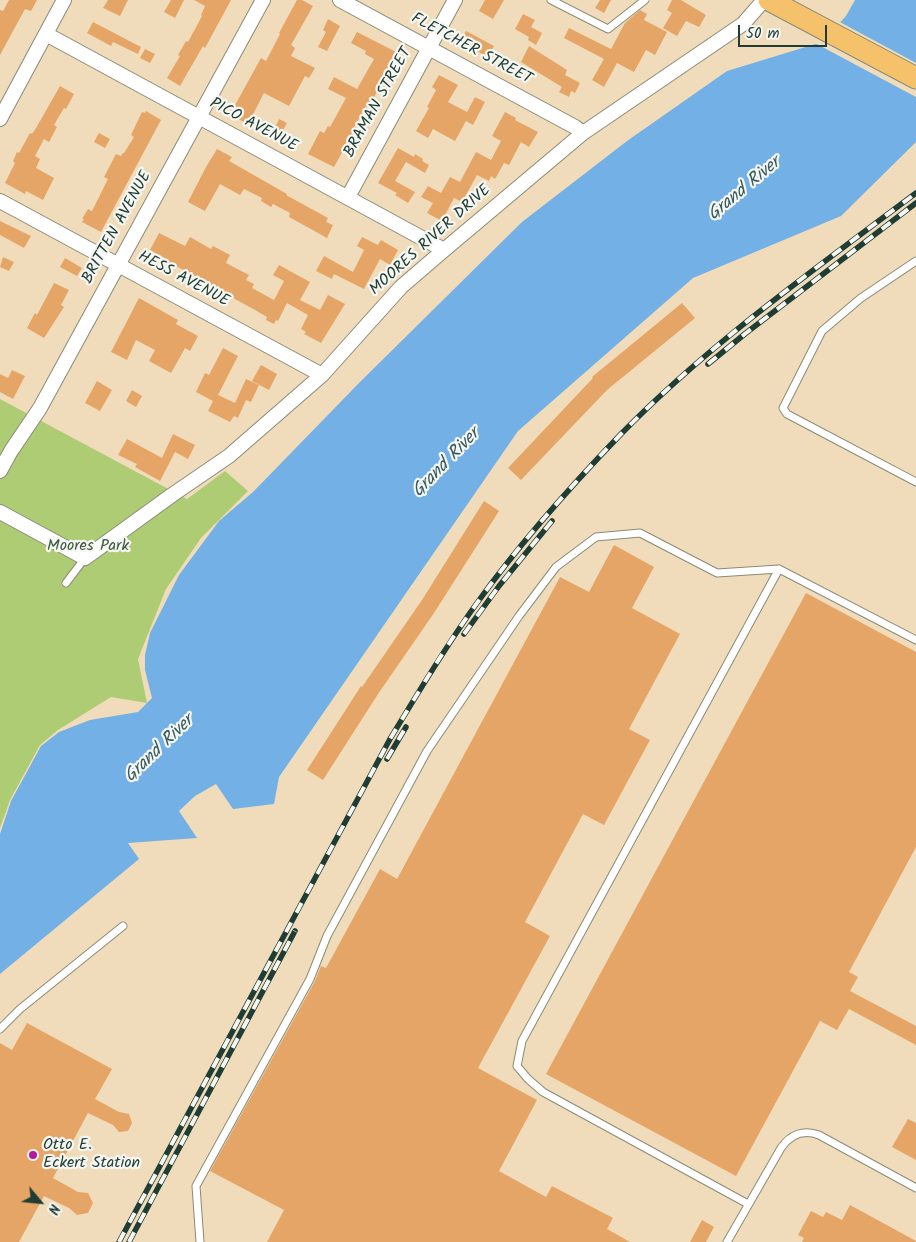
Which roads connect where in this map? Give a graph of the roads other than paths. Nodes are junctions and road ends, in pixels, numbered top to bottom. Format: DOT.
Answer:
graph roads {
  1 [pos="64,0"];
  2 [pos="263,0"];
  3 [pos="340,0"];
  4 [pos="455,0"];
  5 [pos="552,0"];
  6 [pos="644,0"];
  7 [pos="764,0"];
  8 [pos="770,0"];
  9 [pos="356,4"];
  10 [pos="46,34"];
  11 [pos="429,48"];
  12 [pos="916,78"];
  13 [pos="3,104"];
  14 [pos="199,117"];
  15 [pos="0,119"];
  16 [pos="583,133"];
  17 [pos="348,197"];
  18 [pos="0,202"];
  19 [pos="444,250"];
  20 [pos="916,261"];
  21 [pos="118,265"];
  22 [pos="322,375"];
  23 [pos="0,470"];
  24 [pos="916,482"];
  25 [pos="0,512"];
  26 [pos="85,558"];
  27 [pos="779,569"];
  28 [pos="66,583"];
  29 [pos="916,640"];
  30 [pos="123,926"];
  31 [pos="0,1029"];
  32 [pos="916,1188"];
  33 [pos="748,1204"];
  34 [pos="200,1242"];
  35 [pos="727,1242"];
  1 -- 10 [label="street"];
  2 -- 14 [label="street, BRITTEN AVENUE"];
  3 -- 9 [label="street, FLETCHER STREET"];
  4 -- 11 [label="street, BRAMAN STREET"];
  5 -- 6 [label="lane"];
  7 -- 16 [label="street, MOORES RIVER DRIVE"];
  8 -- 12 [label="main road"];
  9 -- 11 [label="street, FLETCHER STREET"];
  10 -- 13 [label="street"];
  10 -- 14 [label="street, PICO AVENUE"];
  11 -- 16 [label="street, FLETCHER STREET"];
  11 -- 17 [label="street, BRAMAN STREET"];
  13 -- 15 [label="street"];
  14 -- 17 [label="street, PICO AVENUE"];
  14 -- 21 [label="street, BRITTEN AVENUE"];
  16 -- 19 [label="street, MOORES RIVER DRIVE"];
  17 -- 19 [label="street, PICO AVENUE"];
  18 -- 21 [label="street, HESS AVENUE"];
  19 -- 22 [label="street, MOORES RIVER DRIVE"];
  20 -- 24 [label="lane"];
  21 -- 22 [label="street, HESS AVENUE"];
  21 -- 23 [label="street, BRITTEN AVENUE"];
  22 -- 26 [label="street, MOORES RIVER DRIVE"];
  25 -- 26 [label="street"];
  26 -- 28 [label="lane"];
  27 -- 29 [label="lane"];
  27 -- 33 [label="lane"];
  27 -- 34 [label="lane"];
  30 -- 31 [label="lane"];
  32 -- 33 [label="lane"];
  33 -- 35 [label="lane"];
}
